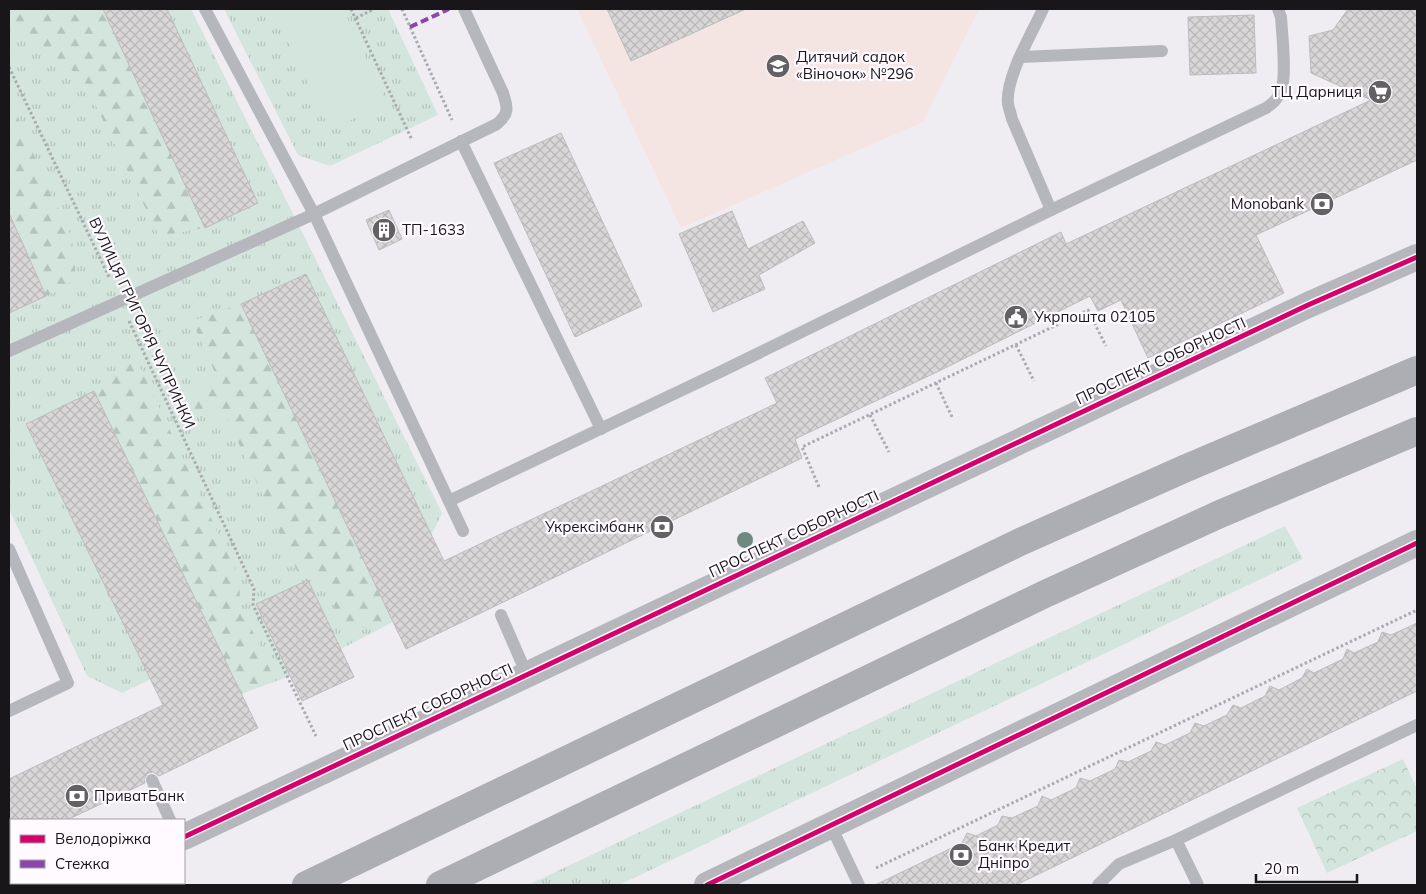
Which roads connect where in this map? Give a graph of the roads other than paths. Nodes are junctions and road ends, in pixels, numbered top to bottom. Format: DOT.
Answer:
graph roads {
  1 [pos="205,9"];
  2 [pos="464,9"];
  3 [pos="1043,9"];
  4 [pos="1278,9"];
  5 [pos="1162,51"];
  6 [pos="1021,57"];
  7 [pos="462,142"];
  8 [pos="1051,210"];
  9 [pos="314,214"];
  10 [pos="1417,257"];
  11 [pos="9,351"];
  12 [pos="1417,370"];
  13 [pos="601,429"];
  14 [pos="1417,431"];
  15 [pos="449,501"];
  16 [pos="463,531"];
  17 [pos="1417,543"];
  18 [pos="9,549"];
  19 [pos="501,615"];
  20 [pos="526,675"];
  21 [pos="9,711"];
  22 [pos="1417,725"];
  23 [pos="152,780"];
  24 [pos="170,819"];
  25 [pos="831,826"];
  26 [pos="185,837"];
  27 [pos="1176,840"];
  28 [pos="857,881"];
  29 [pos="306,885"];
  30 [pos="440,885"];
  31 [pos="707,885"];
  32 [pos="1098,885"];
  33 [pos="1198,885"];
  1 -- 9 [label="lane"];
  2 -- 7 [label="lane"];
  3 -- 6 [label="lane"];
  4 -- 8 [label="lane"];
  5 -- 6 [label="lane"];
  6 -- 8 [label="lane"];
  7 -- 9 [label="lane"];
  7 -- 13 [label="lane"];
  8 -- 13 [label="lane"];
  9 -- 11 [label="lane"];
  9 -- 15 [label="lane"];
  10 -- 20 [label="street, ПРОСПЕКТ СОБОРНОСТІ"];
  12 -- 29 [label="highway"];
  13 -- 15 [label="lane"];
  14 -- 30 [label="highway"];
  15 -- 16 [label="lane"];
  17 -- 25 [label="street"];
  18 -- 21 [label="lane"];
  19 -- 20 [label="lane"];
  20 -- 26 [label="street, ПРОСПЕКТ СОБОРНОСТІ"];
  22 -- 27 [label="lane"];
  23 -- 24 [label="lane"];
  25 -- 28 [label="lane"];
  25 -- 31 [label="street"];
  27 -- 32 [label="lane"];
  27 -- 33 [label="lane"];
}
